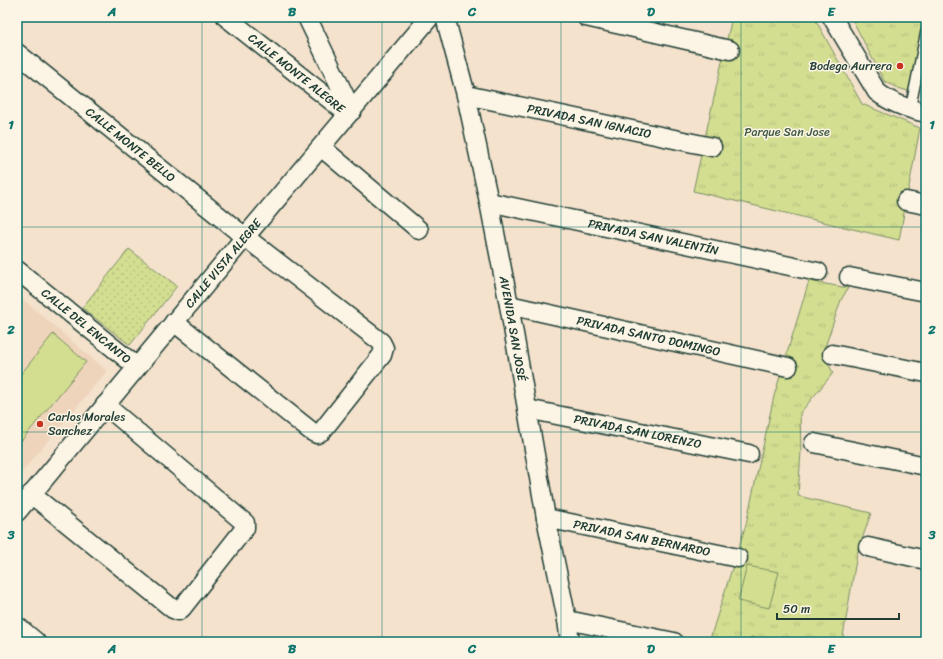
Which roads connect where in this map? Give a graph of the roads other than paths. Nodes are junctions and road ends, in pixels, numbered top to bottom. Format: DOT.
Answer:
graph roads {
  1 [pos="226,17"];
  2 [pos="307,17"];
  3 [pos="430,17"];
  4 [pos="445,17"];
  5 [pos="586,17"];
  6 [pos="832,17"];
  7 [pos="926,31"];
  8 [pos="730,50"];
  9 [pos="17,53"];
  10 [pos="466,95"];
  11 [pos="918,111"];
  12 [pos="350,113"];
  13 [pos="321,147"];
  14 [pos="712,147"];
  15 [pos="906,201"];
  16 [pos="489,202"];
  17 [pos="926,205"];
  18 [pos="419,230"];
  19 [pos="245,237"];
  20 [pos="17,270"];
  21 [pos="818,272"];
  22 [pos="850,277"];
  23 [pos="926,292"];
  24 [pos="509,305"];
  25 [pos="174,322"];
  26 [pos="832,354"];
  27 [pos="137,367"];
  28 [pos="788,367"];
  29 [pos="926,373"];
  30 [pos="105,405"];
  31 [pos="527,409"];
  32 [pos="814,444"];
  33 [pos="749,454"];
  34 [pos="926,466"];
  35 [pos="31,494"];
  36 [pos="17,512"];
  37 [pos="546,518"];
  38 [pos="868,547"];
  39 [pos="738,558"];
  40 [pos="926,560"];
  41 [pos="567,620"];
  42 [pos="17,626"];
  43 [pos="36,642"];
  44 [pos="570,642"];
  45 [pos="674,642"];
  1 -- 12 [label="street, CALLE MONTE ALEGRE"];
  2 -- 12 [label="street"];
  3 -- 12 [label="street, CALLE VISTA ALEGRE"];
  4 -- 10 [label="street, AVENIDA SAN JOSÉ"];
  5 -- 8 [label="street"];
  6 -- 11 [label="street"];
  7 -- 11 [label="lane"];
  9 -- 19 [label="street, CALLE MONTE BELLO"];
  10 -- 14 [label="street, PRIVADA SAN IGNACIO"];
  10 -- 16 [label="street, AVENIDA SAN JOSÉ"];
  12 -- 13 [label="street, CALLE VISTA ALEGRE"];
  13 -- 18 [label="street"];
  13 -- 19 [label="street, CALLE VISTA ALEGRE"];
  15 -- 17 [label="street"];
  16 -- 21 [label="street, PRIVADA SAN VALENTÍN"];
  16 -- 24 [label="street, AVENIDA SAN JOSÉ"];
  19 -- 25 [label="street, CALLE VISTA ALEGRE"];
  19 -- 25 [label="street, CALLE MONTE BELLO"];
  20 -- 27 [label="street, CALLE DEL ENCANTO"];
  22 -- 23 [label="street"];
  24 -- 28 [label="street, PRIVADA SANTO DOMINGO"];
  24 -- 31 [label="street, AVENIDA SAN JOSÉ"];
  25 -- 27 [label="street, CALLE VISTA ALEGRE"];
  26 -- 29 [label="street"];
  27 -- 30 [label="street, CALLE VISTA ALEGRE"];
  30 -- 35 [label="street, CALLE VISTA ALEGRE"];
  30 -- 35 [label="street"];
  31 -- 33 [label="street, PRIVADA SAN LORENZO"];
  31 -- 37 [label="street, AVENIDA SAN JOSÉ"];
  32 -- 34 [label="street"];
  35 -- 36 [label="street, CALLE VISTA ALEGRE"];
  37 -- 39 [label="street, PRIVADA SAN BERNARDO"];
  37 -- 41 [label="street, AVENIDA SAN JOSÉ"];
  38 -- 40 [label="street"];
  41 -- 44 [label="street, AVENIDA SAN JOSÉ"];
  41 -- 45 [label="street"];
  42 -- 43 [label="street"];
}
